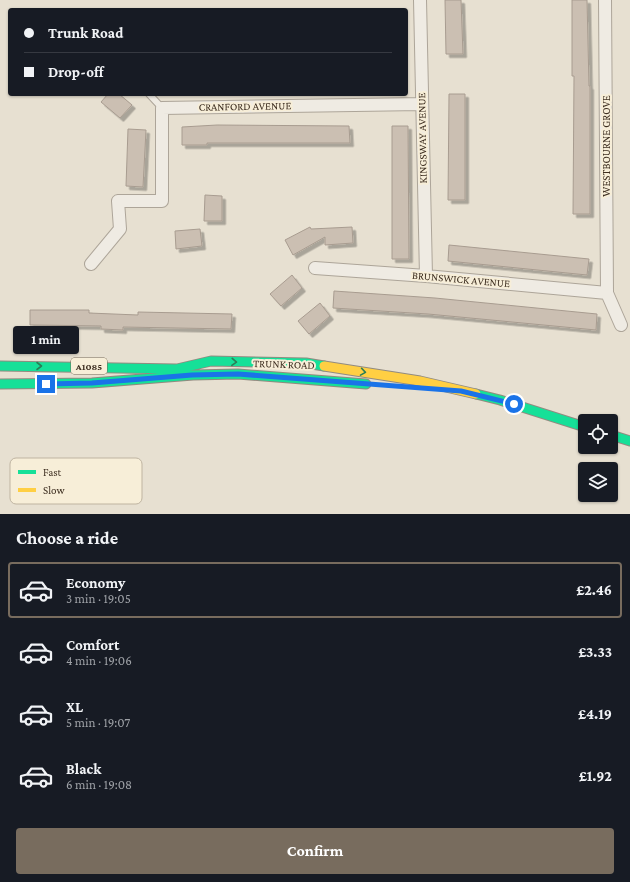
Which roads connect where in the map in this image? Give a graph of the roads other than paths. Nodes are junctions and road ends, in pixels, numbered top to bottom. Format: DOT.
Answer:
graph roads {
  1 [pos="420,0"];
  2 [pos="605,0"];
  3 [pos="151,96"];
  4 [pos="421,104"];
  5 [pos="162,108"];
  6 [pos="91,264"];
  7 [pos="315,268"];
  8 [pos="426,276"];
  9 [pos="607,293"];
  10 [pos="622,325"];
  11 [pos="0,366"];
  12 [pos="0,384"];
  13 [pos="375,385"];
  14 [pos="391,386"];
  15 [pos="461,391"];
  16 [pos="578,425"];
  17 [pos="618,437"];
  18 [pos="630,441"];
  1 -- 4 [label="street, KINGSWAY AVENUE"];
  2 -- 9 [label="street, WESTBOURNE GROVE"];
  3 -- 5 [label="lane"];
  4 -- 5 [label="street, CRANFORD AVENUE"];
  4 -- 8 [label="street, KINGSWAY AVENUE"];
  5 -- 6 [label="street"];
  7 -- 8 [label="street, BRUNSWICK AVENUE"];
  8 -- 9 [label="street, BRUNSWICK AVENUE"];
  9 -- 10 [label="street"];
  11 -- 15 [label="main road, TRUNK ROAD / A1085, one-way"];
  12 -- 13 [label="main road, A1085"];
  14 -- 15 [label="main road, A1085"];
  15 -- 16 [label="main road, TRUNK ROAD / A1085"];
  17 -- 18 [label="main road"];
}
